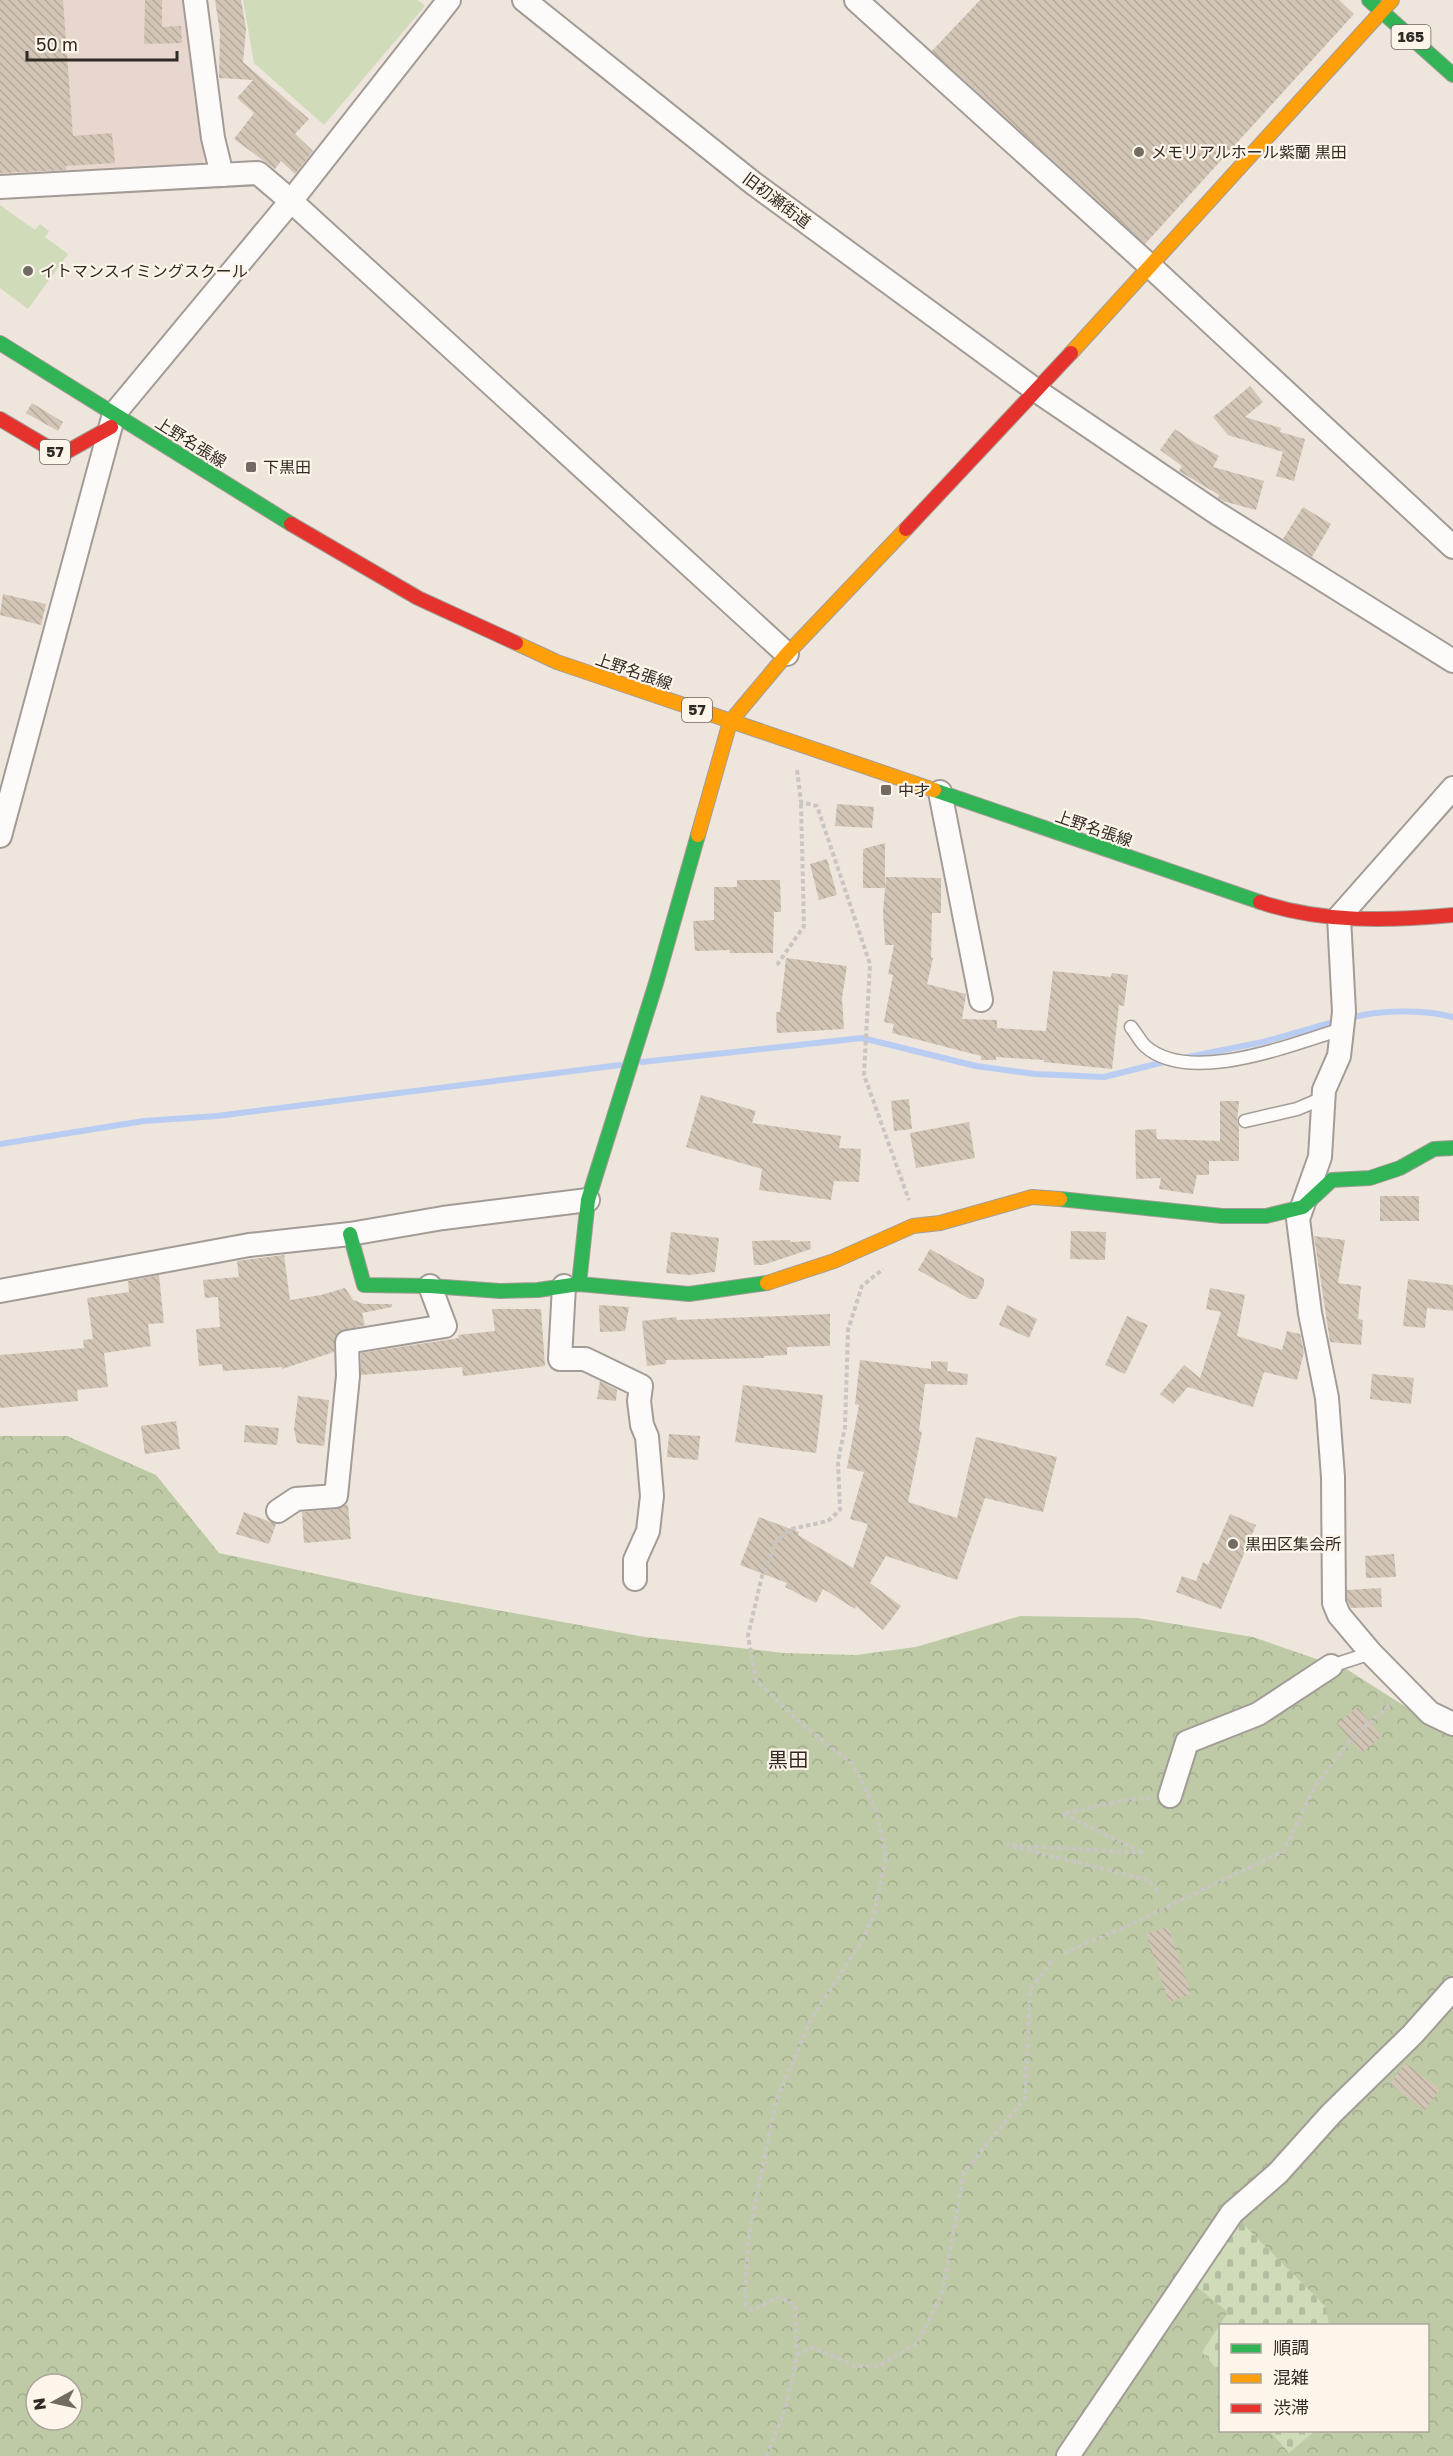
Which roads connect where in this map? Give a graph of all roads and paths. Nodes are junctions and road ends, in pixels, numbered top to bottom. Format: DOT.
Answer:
graph roads {
  1 [pos="195,0"];
  2 [pos="449,0"];
  3 [pos="524,0"];
  4 [pos="856,0"];
  5 [pos="1369,0"];
  6 [pos="1392,0"];
  7 [pos="1382,12"];
  8 [pos="1453,75"];
  9 [pos="222,176"];
  10 [pos="0,187"];
  11 [pos="291,201"];
  12 [pos="1150,266"];
  13 [pos="0,343"];
  14 [pos="1036,391"];
  15 [pos="0,420"];
  16 [pos="113,421"];
  17 [pos="1453,547"];
  18 [pos="787,654"];
  19 [pos="1453,661"];
  20 [pos="730,722"];
  21 [pos="795,742"];
  22 [pos="1453,788"];
  23 [pos="940,792"];
  24 [pos="801,802"];
  25 [pos="0,836"];
  26 [pos="1453,915"];
  27 [pos="1339,917"];
  28 [pos="777,966"];
  29 [pos="981,1000"];
  30 [pos="1343,1021"];
  31 [pos="1131,1027"];
  32 [pos="1323,1098"];
  33 [pos="1245,1121"];
  34 [pos="1453,1148"];
  35 [pos="588,1200"];
  36 [pos="1303,1207"];
  37 [pos="913,1226"];
  38 [pos="350,1234"];
  39 [pos="887,1266"];
  40 [pos="571,1285"];
  41 [pos="430,1286"];
  42 [pos="0,1291"];
  43 [pos="278,1511"];
  44 [pos="635,1579"];
  45 [pos="1371,1653"];
  46 [pos="1330,1666"];
  47 [pos="1407,1690"];
  48 [pos="1453,1724"];
  49 [pos="1170,1796"];
  50 [pos="1158,1891"];
  51 [pos="1064,1953"];
  52 [pos="1054,1958"];
  53 [pos="1453,1989"];
  54 [pos="797,2355"];
  55 [pos="768,2456"];
  56 [pos="1068,2456"];
  1 -- 9 [label="street"];
  2 -- 11 [label="street"];
  3 -- 14 [label="street, 旧初瀬街道"];
  4 -- 12 [label="street"];
  5 -- 7 [label="main road, 165"];
  6 -- 7 [label="main road"];
  7 -- 8 [label="main road, 165"];
  7 -- 12 [label="main road"];
  9 -- 10 [label="street"];
  9 -- 11 [label="street"];
  11 -- 16 [label="street"];
  11 -- 18 [label="street"];
  12 -- 14 [label="main road"];
  12 -- 17 [label="street"];
  13 -- 16 [label="main road, 上野名張線 / 57"];
  14 -- 18 [label="main road"];
  14 -- 19 [label="street, 旧初瀬街道"];
  15 -- 16 [label="main road, 57"];
  16 -- 20 [label="main road, 上野名張線 / 57"];
  16 -- 25 [label="street"];
  18 -- 20 [label="main road"];
  20 -- 21 [label="main road, 上野名張線 / 57"];
  20 -- 35 [label="main road"];
  21 -- 23 [label="main road, 上野名張線 / 57"];
  21 -- 24 [label="path"];
  22 -- 27 [label="street"];
  23 -- 27 [label="main road, 上野名張線 / 57"];
  23 -- 29 [label="street"];
  24 -- 28 [label="path"];
  24 -- 37 [label="path"];
  26 -- 27 [label="main road, 上野名張線 / 57"];
  27 -- 30 [label="street"];
  30 -- 31 [label="lane"];
  30 -- 32 [label="street"];
  32 -- 33 [label="lane"];
  32 -- 36 [label="street"];
  34 -- 36 [label="main road"];
  35 -- 38 [label="street"];
  35 -- 40 [label="main road"];
  36 -- 37 [label="main road"];
  36 -- 45 [label="street"];
  37 -- 40 [label="main road"];
  38 -- 41 [label="main road"];
  38 -- 42 [label="street"];
  39 -- 54 [label="path"];
  40 -- 41 [label="main road"];
  40 -- 44 [label="street"];
  41 -- 43 [label="street"];
  45 -- 46 [label="lane"];
  45 -- 47 [label="street"];
  46 -- 49 [label="street"];
  47 -- 48 [label="street"];
  47 -- 51 [label="path"];
  49 -- 50 [label="path"];
  52 -- 54 [label="path"];
  53 -- 56 [label="street"];
  54 -- 55 [label="path"];
}
